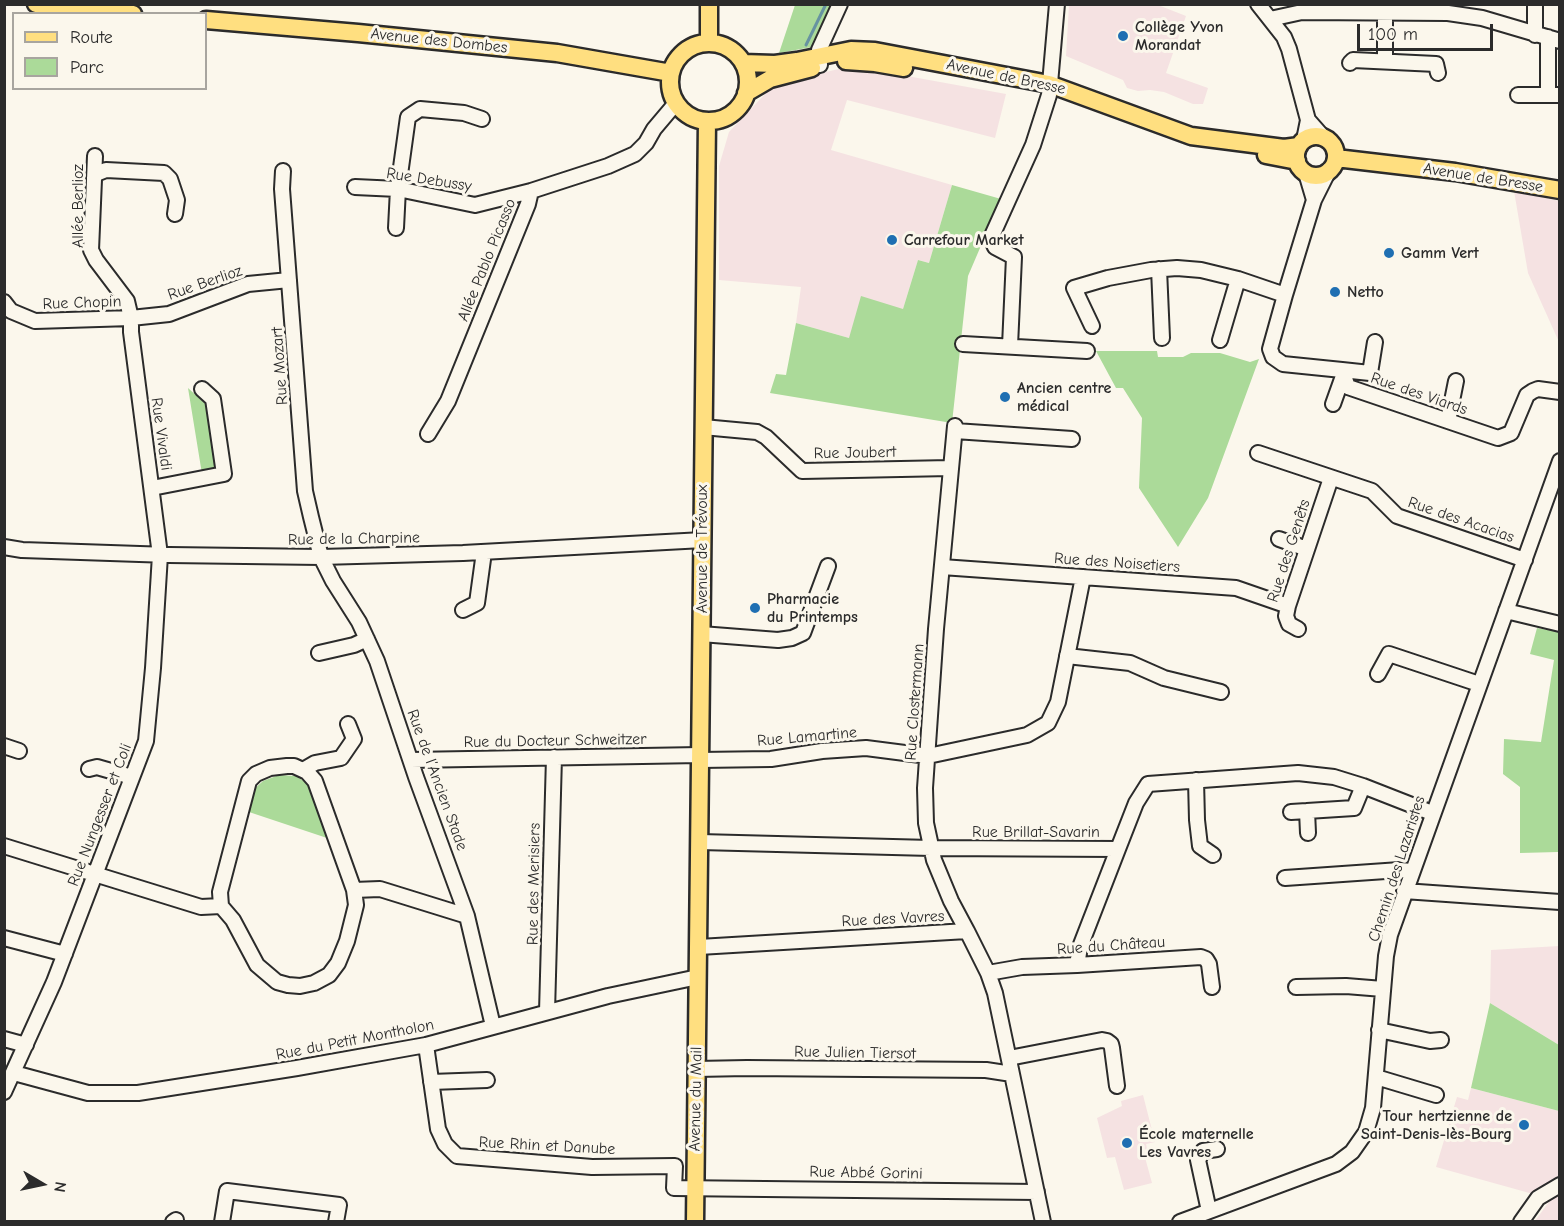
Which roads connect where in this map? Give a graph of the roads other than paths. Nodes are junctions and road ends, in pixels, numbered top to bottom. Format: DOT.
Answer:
graph roads {
  1 [pos="36,4"];
  2 [pos="709,4"];
  3 [pos="840,4"];
  4 [pos="1057,4"];
  5 [pos="1258,4"];
  6 [pos="1535,4"];
  7 [pos="1383,10"];
  8 [pos="114,12"];
  9 [pos="1270,19"];
  10 [pos="207,20"];
  11 [pos="1548,37"];
  12 [pos="709,43"];
  13 [pos="820,61"];
  14 [pos="1385,62"];
  15 [pos="743,63"];
  16 [pos="1350,63"];
  17 [pos="1438,72"];
  18 [pos="671,73"];
  19 [pos="1049,90"];
  20 [pos="746,93"];
  21 [pos="1518,95"];
  22 [pos="1554,95"];
  23 [pos="676,103"];
  24 [pos="482,119"];
  25 [pos="1308,120"];
  26 [pos="707,121"];
  27 [pos="1323,137"];
  28 [pos="1302,155"];
  29 [pos="95,156"];
  30 [pos="1333,164"];
  31 [pos="284,171"];
  32 [pos="94,178"];
  33 [pos="355,188"];
  34 [pos="398,189"];
  35 [pos="1560,190"];
  36 [pos="531,191"];
  37 [pos="1314,200"];
  38 [pos="176,213"];
  39 [pos="396,228"];
  40 [pos="1159,269"];
  41 [pos="1238,279"];
  42 [pos="289,280"];
  43 [pos="1285,295"];
  44 [pos="4,302"];
  45 [pos="131,318"];
  46 [pos="1092,326"];
  47 [pos="1162,338"];
  48 [pos="1220,340"];
  49 [pos="1375,342"];
  50 [pos="963,344"];
  51 [pos="1010,346"];
  52 [pos="1087,351"];
  53 [pos="1342,373"];
  54 [pos="1456,381"];
  55 [pos="202,389"];
  56 [pos="1560,392"];
  57 [pos="1333,404"];
  58 [pos="1448,422"];
  59 [pos="703,428"];
  60 [pos="428,434"];
  61 [pos="1072,439"];
  62 [pos="1258,453"];
  63 [pos="1560,461"];
  64 [pos="950,468"];
  65 [pos="1331,478"];
  66 [pos="152,488"];
  67 [pos="1279,539"];
  68 [pos="703,540"];
  69 [pos="4,547"];
  70 [pos="1307,549"];
  71 [pos="484,552"];
  72 [pos="160,555"];
  73 [pos="321,556"];
  74 [pos="1525,560"];
  75 [pos="828,566"];
  76 [pos="942,567"];
  77 [pos="1083,577"];
  78 [pos="1288,606"];
  79 [pos="463,610"];
  80 [pos="1506,612"];
  81 [pos="1560,624"];
  82 [pos="1298,629"];
  83 [pos="701,634"];
  84 [pos="367,639"];
  85 [pos="319,654"];
  86 [pos="1067,656"];
  87 [pos="1378,674"];
  88 [pos="1479,684"];
  89 [pos="1221,692"];
  90 [pos="348,724"];
  91 [pos="4,746"];
  92 [pos="19,751"];
  93 [pos="928,756"];
  94 [pos="554,757"];
  95 [pos="700,757"];
  96 [pos="411,760"];
  97 [pos="89,769"];
  98 [pos="303,770"];
  99 [pos="132,777"];
  100 [pos="1196,780"];
  101 [pos="1363,786"];
  102 [pos="1307,812"];
  103 [pos="1291,813"];
  104 [pos="1432,813"];
  105 [pos="1308,833"];
  106 [pos="700,842"];
  107 [pos="4,846"];
  108 [pos="931,849"];
  109 [pos="1118,849"];
  110 [pos="1213,855"];
  111 [pos="1412,871"];
  112 [pos="96,873"];
  113 [pos="1285,878"];
  114 [pos="354,890"];
  115 [pos="1404,891"];
  116 [pos="1560,902"];
  117 [pos="221,906"];
  118 [pos="467,916"];
  119 [pos="967,931"];
  120 [pos="4,938"];
  121 [pos="699,947"];
  122 [pos="65,954"];
  123 [pos="1077,966"];
  124 [pos="988,973"];
  125 [pos="698,977"];
  126 [pos="1212,987"];
  127 [pos="1296,987"];
  128 [pos="1383,989"];
  129 [pos="547,1012"];
  130 [pos="493,1026"];
  131 [pos="1379,1030"];
  132 [pos="4,1040"];
  133 [pos="1441,1040"];
  134 [pos="426,1045"];
  135 [pos="26,1046"];
  136 [pos="1009,1058"];
  137 [pos="696,1069"];
  138 [pos="14,1073"];
  139 [pos="1012,1074"];
  140 [pos="1376,1077"];
  141 [pos="487,1080"];
  142 [pos="431,1082"];
  143 [pos="1117,1086"];
  144 [pos="4,1092"];
  145 [pos="1436,1095"];
  146 [pos="1217,1149"];
  147 [pos="1560,1185"];
  148 [pos="695,1188"];
  149 [pos="1037,1192"];
  150 [pos="1209,1211"];
  151 [pos="1188,1220"];
  152 [pos="222,1221"];
  153 [pos="336,1221"];
  154 [pos="695,1221"];
  155 [pos="1043,1221"];
  156 [pos="1521,1221"];
  1 -- 8 [label="main road"];
  2 -- 12 [label="main road"];
  3 -- 13 [label="street"];
  4 -- 19 [label="street"];
  5 -- 9 [label="street"];
  6 -- 11 [label="street"];
  7 -- 9 [label="street"];
  7 -- 11 [label="street"];
  7 -- 14 [label="street"];
  9 -- 25 [label="street"];
  10 -- 18 [label="main road, Avenue des Dombes"];
  11 -- 22 [label="street"];
  12 -- 15 [label="main road"];
  12 -- 18 [label="main road"];
  13 -- 15 [label="main road, Avenue de Bresse"];
  13 -- 19 [label="main road, Avenue de Bresse"];
  13 -- 20 [label="main road, Avenue de Bresse"];
  14 -- 16 [label="street"];
  14 -- 17 [label="street"];
  15 -- 20 [label="main road"];
  18 -- 23 [label="main road"];
  19 -- 28 [label="main road, Avenue de Bresse"];
  19 -- 51 [label="street"];
  20 -- 26 [label="main road"];
  21 -- 22 [label="street"];
  23 -- 26 [label="main road"];
  23 -- 36 [label="street, Allée Pablo Picasso"];
  24 -- 34 [label="street"];
  25 -- 27 [label="street"];
  25 -- 28 [label="street"];
  26 -- 59 [label="main road, Avenue de Trévoux"];
  27 -- 28 [label="main road"];
  27 -- 30 [label="main road"];
  28 -- 30 [label="main road"];
  28 -- 37 [label="street"];
  29 -- 32 [label="street, Allée Berlioz"];
  30 -- 35 [label="main road, Avenue de Bresse"];
  30 -- 37 [label="street"];
  31 -- 42 [label="street, Rue Mozart"];
  32 -- 38 [label="street"];
  32 -- 45 [label="street, Allée Berlioz"];
  33 -- 34 [label="street, Rue Debussy"];
  34 -- 36 [label="street, Rue Debussy"];
  34 -- 39 [label="street"];
  36 -- 60 [label="street, Allée Pablo Picasso"];
  37 -- 43 [label="street"];
  40 -- 41 [label="street"];
  40 -- 46 [label="street"];
  40 -- 47 [label="street"];
  41 -- 43 [label="street"];
  41 -- 48 [label="street"];
  42 -- 45 [label="street, Rue Berlioz"];
  42 -- 73 [label="street, Rue Mozart"];
  43 -- 53 [label="street"];
  44 -- 45 [label="street, Rue Chopin"];
  45 -- 66 [label="street, Rue Vivaldi"];
  49 -- 53 [label="street"];
  50 -- 51 [label="street"];
  51 -- 52 [label="street"];
  53 -- 57 [label="street"];
  53 -- 58 [label="street, Rue des Viards"];
  54 -- 58 [label="street"];
  55 -- 66 [label="street"];
  56 -- 58 [label="street, Rue des Viards"];
  59 -- 64 [label="street, Rue Joubert"];
  59 -- 68 [label="main road, Avenue de Trévoux"];
  61 -- 64 [label="street, Rue Clostermann"];
  62 -- 65 [label="street, Rue des Acacias"];
  63 -- 74 [label="street, Chemin des Lazaristes"];
  64 -- 76 [label="street, Rue Clostermann"];
  65 -- 70 [label="street, Rue des Genêts"];
  65 -- 74 [label="street, Rue des Acacias"];
  66 -- 72 [label="street, Rue Vivaldi"];
  67 -- 70 [label="street"];
  68 -- 71 [label="street, Rue de la Charpine"];
  68 -- 83 [label="main road, Avenue de Trévoux"];
  69 -- 72 [label="street, Rue de la Charpine"];
  70 -- 78 [label="street, Rue des Genêts"];
  71 -- 73 [label="street, Rue de la Charpine"];
  71 -- 79 [label="street"];
  72 -- 73 [label="street, Rue de la Charpine"];
  72 -- 99 [label="street, Rue Nungesser et Coli"];
  73 -- 84 [label="street, Rue de l’Ancien Stade"];
  74 -- 80 [label="street, Chemin des Lazaristes"];
  75 -- 83 [label="street"];
  76 -- 77 [label="street, Rue des Noisetiers"];
  76 -- 93 [label="street, Rue Clostermann"];
  77 -- 78 [label="street, Rue des Noisetiers"];
  77 -- 86 [label="street, Rue Lamartine"];
  78 -- 82 [label="street, Rue des Genêts"];
  80 -- 81 [label="street"];
  80 -- 88 [label="street, Chemin des Lazaristes"];
  83 -- 95 [label="main road, Avenue de Trévoux"];
  84 -- 85 [label="street"];
  84 -- 96 [label="street, Rue de l’Ancien Stade"];
  86 -- 89 [label="street"];
  86 -- 93 [label="street, Rue Lamartine"];
  87 -- 88 [label="street"];
  88 -- 104 [label="street, Chemin des Lazaristes"];
  90 -- 98 [label="street"];
  91 -- 92 [label="street"];
  93 -- 95 [label="street, Rue Lamartine"];
  93 -- 108 [label="street, Rue Clostermann"];
  94 -- 95 [label="street, Rue du Docteur Schweitzer"];
  94 -- 96 [label="street, Rue du Docteur Schweitzer"];
  94 -- 129 [label="street, Rue des Merisiers"];
  95 -- 106 [label="main road, Avenue de Trévoux"];
  96 -- 118 [label="street, Rue de l’Ancien Stade"];
  97 -- 99 [label="street"];
  98 -- 114 [label="street"];
  98 -- 117 [label="street"];
  99 -- 112 [label="street, Rue Nungesser et Coli"];
  100 -- 101 [label="street, Rue Brillat-Savarin"];
  100 -- 109 [label="street, Rue Brillat-Savarin"];
  100 -- 110 [label="street"];
  101 -- 102 [label="street"];
  101 -- 104 [label="street, Rue Brillat-Savarin"];
  102 -- 103 [label="street"];
  102 -- 105 [label="street"];
  104 -- 111 [label="street, Chemin des Lazaristes"];
  106 -- 108 [label="street, Rue Brillat-Savarin"];
  106 -- 121 [label="main road, Avenue de Trévoux"];
  107 -- 112 [label="street"];
  108 -- 109 [label="street, Rue Brillat-Savarin"];
  108 -- 119 [label="street, Rue Clostermann"];
  109 -- 123 [label="street"];
  111 -- 113 [label="street"];
  111 -- 115 [label="street, Chemin des Lazaristes"];
  112 -- 117 [label="street"];
  112 -- 122 [label="street, Rue Nungesser et Coli"];
  114 -- 117 [label="street"];
  114 -- 118 [label="street"];
  115 -- 116 [label="street"];
  115 -- 128 [label="street, Chemin des Lazaristes"];
  118 -- 130 [label="street, Rue de l’Ancien Stade"];
  119 -- 121 [label="street, Rue des Vavres"];
  119 -- 124 [label="street, Rue des Vavres"];
  120 -- 122 [label="street"];
  121 -- 125 [label="main road, Avenue de Trévoux"];
  122 -- 135 [label="street, Rue Nungesser et Coli"];
  123 -- 124 [label="street, Rue du Château"];
  123 -- 126 [label="street, Rue du Château"];
  124 -- 136 [label="street, Rue des Vavres"];
  125 -- 129 [label="street, Rue du Petit Montholon"];
  125 -- 137 [label="main road, Avenue du Mail"];
  127 -- 128 [label="street"];
  128 -- 131 [label="street, Chemin des Lazaristes"];
  129 -- 130 [label="street, Rue du Petit Montholon"];
  130 -- 134 [label="street, Rue du Petit Montholon"];
  131 -- 133 [label="street"];
  131 -- 140 [label="street, Chemin des Lazaristes"];
  132 -- 135 [label="street"];
  134 -- 138 [label="street, Rue du Petit Montholon"];
  134 -- 142 [label="street, Rue Rhin et Danube"];
  135 -- 138 [label="street, Rue Nungesser et Coli"];
  136 -- 139 [label="street, Rue des Vavres"];
  136 -- 143 [label="street"];
  137 -- 139 [label="street, Rue Julien Tiersot"];
  137 -- 148 [label="main road, Avenue du Mail"];
  138 -- 144 [label="street, Rue Nungesser et Coli"];
  139 -- 149 [label="street, Rue des Vavres"];
  140 -- 145 [label="street"];
  140 -- 150 [label="street, Chemin des Lazaristes"];
  141 -- 142 [label="street"];
  142 -- 148 [label="street, Rue Rhin et Danube"];
  146 -- 150 [label="street"];
  147 -- 156 [label="street"];
  148 -- 149 [label="street, Rue Abbé Gorini"];
  148 -- 154 [label="main road, Avenue du Mail"];
  149 -- 155 [label="street, Rue des Vavres"];
  150 -- 151 [label="street, Chemin des Lazaristes"];
  152 -- 153 [label="street"];
}
